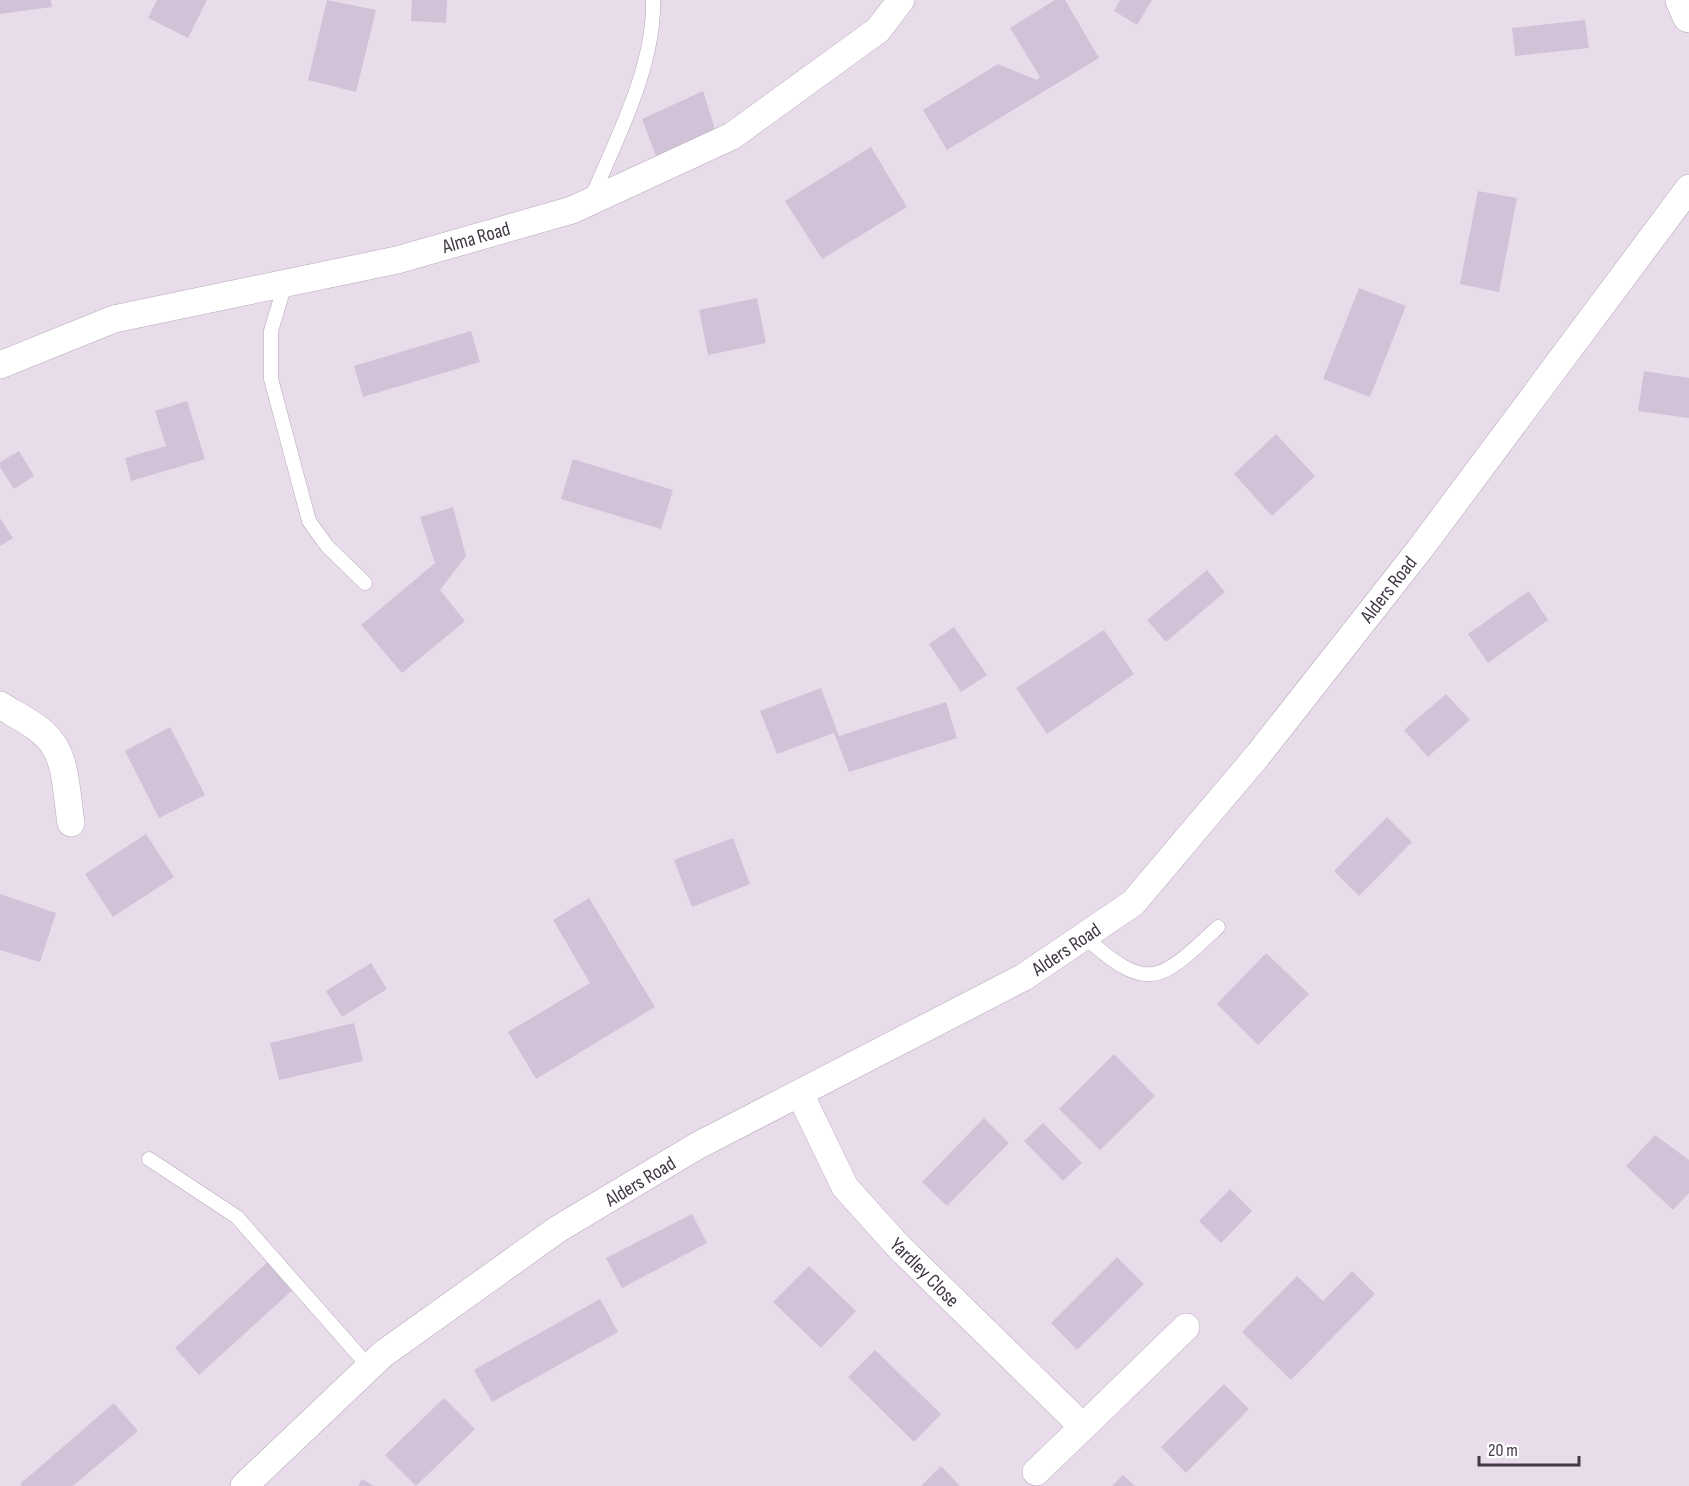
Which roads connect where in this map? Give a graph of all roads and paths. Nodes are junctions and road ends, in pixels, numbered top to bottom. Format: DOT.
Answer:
graph roads {
  1 [pos="653,0"];
  2 [pos="901,0"];
  3 [pos="1682,0"];
  4 [pos="1689,16"];
  5 [pos="1689,188"];
  6 [pos="591,201"];
  7 [pos="285,284"];
  8 [pos="0,366"];
  9 [pos="365,583"];
  10 [pos="0,705"];
  11 [pos="71,823"];
  12 [pos="1218,927"];
  13 [pos="1084,936"];
  14 [pos="800,1094"];
  15 [pos="148,1159"];
  16 [pos="1186,1327"];
  17 [pos="369,1368"];
  18 [pos="1083,1426"];
  19 [pos="1036,1472"];
  20 [pos="244,1486"];
  1 -- 6 [label="lane"];
  2 -- 6 [label="street, Alma Road"];
  3 -- 4 [label="street"];
  5 -- 13 [label="street, Alders Road"];
  6 -- 7 [label="street, Alma Road"];
  7 -- 8 [label="street, Alma Road"];
  7 -- 9 [label="lane"];
  10 -- 11 [label="street"];
  12 -- 13 [label="lane"];
  13 -- 14 [label="street, Alders Road"];
  14 -- 17 [label="street, Alders Road"];
  14 -- 18 [label="street, Yardley Close"];
  15 -- 17 [label="lane"];
  16 -- 18 [label="street"];
  17 -- 20 [label="street, Alders Road"];
  18 -- 19 [label="street"];
}
